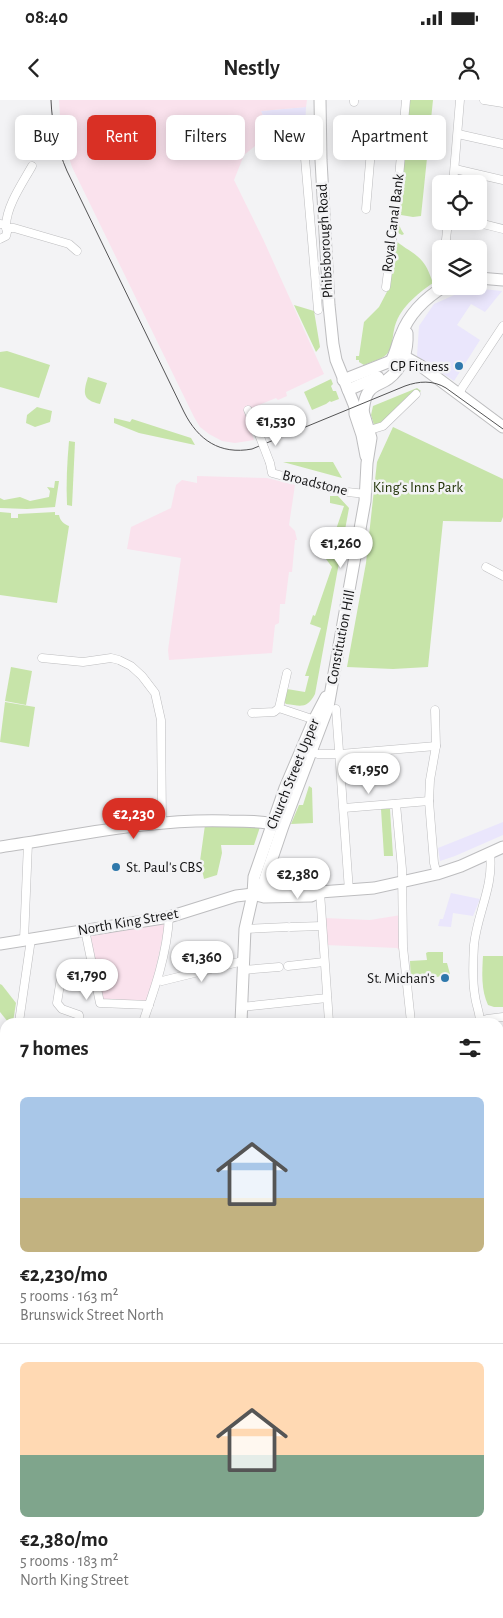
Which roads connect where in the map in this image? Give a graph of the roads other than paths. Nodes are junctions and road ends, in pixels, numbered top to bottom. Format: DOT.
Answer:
graph roads {
  1 [pos="320,100"];
  2 [pos="406,100"];
  3 [pos="460,100"];
  4 [pos="484,100"];
  5 [pos="503,103"];
  6 [pos="320,115"];
  7 [pos="405,115"];
  8 [pos="458,134"];
  9 [pos="503,144"];
  10 [pos="305,160"];
  11 [pos="322,160"];
  12 [pos="370,160"];
  13 [pos="400,160"];
  14 [pos="32,166"];
  15 [pos="455,169"];
  16 [pos="454,175"];
  17 [pos="503,180"];
  18 [pos="366,208"];
  19 [pos="487,225"];
  20 [pos="4,226"];
  21 [pos="503,229"];
  22 [pos="0,239"];
  23 [pos="77,251"];
  24 [pos="487,279"];
  25 [pos="503,280"];
  26 [pos="386,287"];
  27 [pos="432,295"];
  28 [pos="318,310"];
  29 [pos="407,326"];
  30 [pos="503,326"];
  31 [pos="405,357"];
  32 [pos="398,368"];
  33 [pos="346,385"];
  34 [pos="416,394"];
  35 [pos="459,395"];
  36 [pos="359,409"];
  37 [pos="248,410"];
  38 [pos="503,427"];
  39 [pos="370,430"];
  40 [pos="368,463"];
  41 [pos="366,494"];
  42 [pos="486,566"];
  43 [pos="503,576"];
  44 [pos="42,658"];
  45 [pos="287,673"];
  46 [pos="330,692"];
  47 [pos="279,708"];
  48 [pos="336,709"];
  49 [pos="435,710"];
  50 [pos="252,713"];
  51 [pos="318,721"];
  52 [pos="436,746"];
  53 [pos="306,750"];
  54 [pos="340,754"];
  55 [pos="429,801"];
  56 [pos="396,804"];
  57 [pos="344,808"];
  58 [pos="162,822"];
  59 [pos="277,825"];
  60 [pos="28,843"];
  61 [pos="0,847"];
  62 [pos="503,847"];
  63 [pos="490,854"];
  64 [pos="272,859"];
  65 [pos="437,874"];
  66 [pos="402,881"];
  67 [pos="284,887"];
  68 [pos="349,891"];
  69 [pos="320,892"];
  70 [pos="254,894"];
  71 [pos="169,917"];
  72 [pos="322,926"];
  73 [pos="245,929"];
  74 [pos="85,930"];
  75 [pos="28,940"];
  76 [pos="0,944"];
  77 [pos="324,962"];
  78 [pos="243,966"];
  79 [pos="288,966"];
  80 [pos="279,967"];
  81 [pos="84,975"];
  82 [pos="158,980"];
  83 [pos="327,998"];
  84 [pos="149,1005"];
  85 [pos="241,1007"];
  86 [pos="19,1018"];
  87 [pos="79,1018"];
  88 [pos="144,1018"];
  89 [pos="241,1018"];
  90 [pos="329,1018"];
  91 [pos="411,1018"];
  92 [pos="478,1018"];
  1 -- 6 [label="main road, Phibsborough Road"];
  2 -- 7 [label="street, Royal Canal Bank"];
  3 -- 8 [label="street"];
  4 -- 5 [label="street"];
  8 -- 9 [label="street"];
  8 -- 15 [label="street"];
  10 -- 28 [label="street"];
  11 -- 33 [label="main road, Phibsborough Road"];
  12 -- 18 [label="street"];
  13 -- 26 [label="street, Royal Canal Bank"];
  14 -- 20 [label="street"];
  15 -- 16 [label="street"];
  15 -- 17 [label="street"];
  19 -- 21 [label="street"];
  20 -- 22 [label="street"];
  20 -- 23 [label="street"];
  24 -- 25 [label="main road"];
  27 -- 29 [label="main road"];
  29 -- 31 [label="main road"];
  29 -- 33 [label="main road"];
  30 -- 35 [label="street"];
  31 -- 32 [label="main road"];
  31 -- 35 [label="main road"];
  32 -- 33 [label="main road"];
  32 -- 36 [label="main road"];
  33 -- 36 [label="main road, Constitution Hill"];
  34 -- 39 [label="street"];
  35 -- 38 [label="main road"];
  36 -- 39 [label="main road, Constitution Hill"];
  36 -- 40 [label="main road, Constitution Hill"];
  37 -- 41 [label="street, Broadstone, bridge"];
  39 -- 40 [label="main road, Constitution Hill"];
  40 -- 41 [label="main road, Constitution Hill"];
  41 -- 46 [label="main road, Constitution Hill"];
  42 -- 43 [label="street"];
  44 -- 58 [label="street"];
  45 -- 47 [label="street"];
  46 -- 51 [label="main road, Church Street Upper"];
  47 -- 50 [label="street"];
  47 -- 51 [label="street"];
  48 -- 54 [label="street"];
  49 -- 52 [label="street"];
  51 -- 53 [label="main road, Church Street Upper"];
  52 -- 54 [label="street"];
  52 -- 55 [label="street"];
  53 -- 54 [label="street"];
  53 -- 59 [label="main road, Church Street Upper"];
  54 -- 57 [label="street"];
  55 -- 56 [label="street"];
  55 -- 65 [label="street"];
  56 -- 57 [label="street"];
  56 -- 66 [label="street"];
  57 -- 68 [label="street"];
  58 -- 59 [label="main road"];
  58 -- 60 [label="main road"];
  59 -- 64 [label="main road, Church Street Upper"];
  59 -- 70 [label="main road, Church Street Upper"];
  60 -- 61 [label="main road"];
  60 -- 75 [label="street"];
  62 -- 63 [label="main road, North King Street"];
  63 -- 65 [label="main road, North King Street"];
  63 -- 92 [label="street"];
  64 -- 67 [label="main road"];
  64 -- 70 [label="main road, Church Street Upper"];
  65 -- 66 [label="main road, North King Street"];
  66 -- 68 [label="main road, North King Street"];
  66 -- 91 [label="street"];
  67 -- 69 [label="main road, North King Street"];
  67 -- 70 [label="main road, North King Street"];
  68 -- 69 [label="main road, North King Street"];
  69 -- 70 [label="main road, North King Street"];
  69 -- 72 [label="street"];
  70 -- 71 [label="main road, North King Street"];
  70 -- 73 [label="main road"];
  71 -- 74 [label="main road, North King Street"];
  71 -- 82 [label="street"];
  72 -- 73 [label="street"];
  72 -- 77 [label="street"];
  73 -- 78 [label="main road"];
  74 -- 75 [label="main road, North King Street"];
  74 -- 84 [label="street"];
  75 -- 76 [label="main road, North King Street"];
  75 -- 86 [label="street"];
  77 -- 79 [label="street"];
  77 -- 83 [label="street"];
  78 -- 80 [label="street"];
  78 -- 82 [label="street"];
  78 -- 85 [label="main road"];
  81 -- 87 [label="street"];
  82 -- 84 [label="street"];
  83 -- 85 [label="street"];
  83 -- 90 [label="street"];
  84 -- 88 [label="street"];
  85 -- 89 [label="main road"];
}
